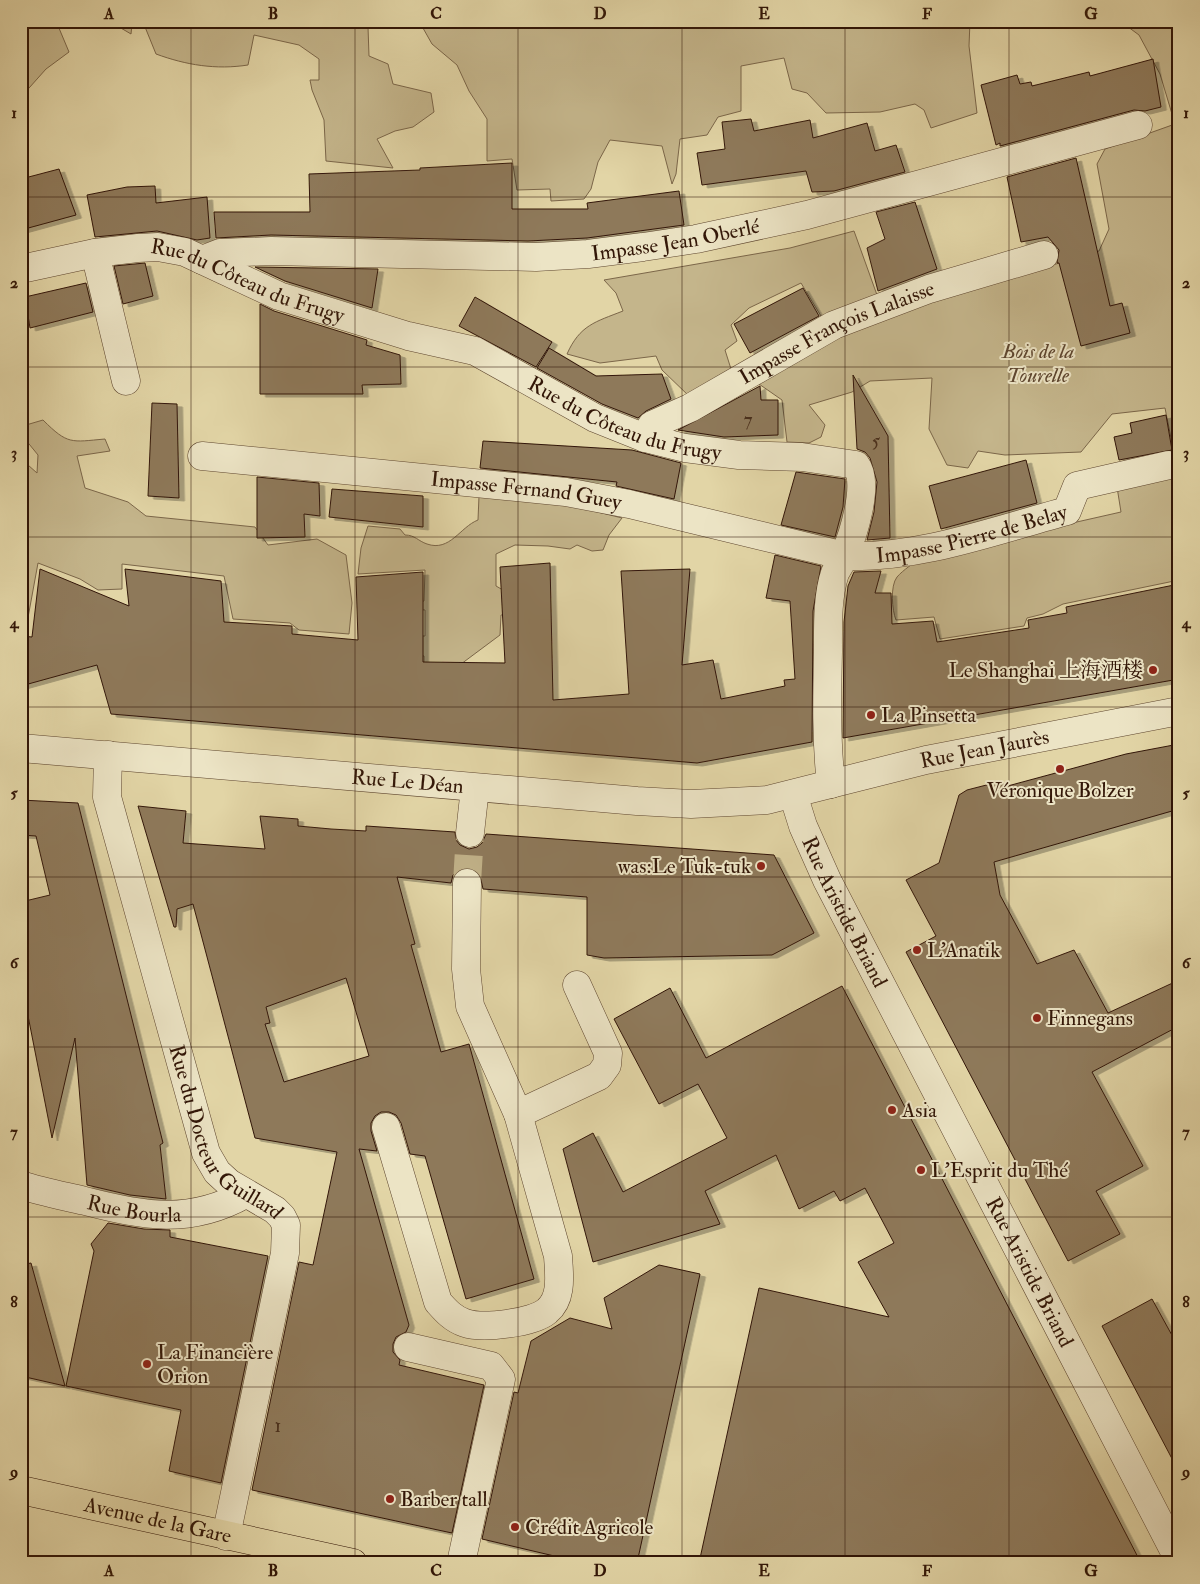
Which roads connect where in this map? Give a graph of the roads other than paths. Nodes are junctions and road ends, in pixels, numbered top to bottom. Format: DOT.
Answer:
graph roads {
  1 [pos="1138,125"];
  2 [pos="95,253"];
  3 [pos="1044,255"];
  4 [pos="202,260"];
  5 [pos="21,269"];
  6 [pos="126,381"];
  7 [pos="645,438"];
  8 [pos="202,456"];
  9 [pos="1169,465"];
  10 [pos="844,556"];
  11 [pos="1179,711"];
  12 [pos="21,748"];
  13 [pos="108,755"];
  14 [pos="831,784"];
  15 [pos="475,788"];
  16 [pos="793,794"];
  17 [pos="470,833"];
  18 [pos="467,883"];
  19 [pos="578,985"];
  20 [pos="518,1114"];
  21 [pos="386,1127"];
  22 [pos="21,1185"];
  23 [pos="245,1194"];
  24 [pos="408,1347"];
  25 [pos="21,1490"];
  26 [pos="226,1536"];
  27 [pos="1179,1560"];
  28 [pos="354,1563"];
  29 [pos="461,1563"];
  1 -- 4 [label="street, Impasse Jean Oberlé"];
  2 -- 4 [label="street, Rue du Côteau du Frugy"];
  2 -- 5 [label="street, Rue du Côteau du Frugy"];
  2 -- 6 [label="street"];
  3 -- 7 [label="street, Impasse François Lalaisse"];
  4 -- 7 [label="street, Rue du Côteau du Frugy"];
  7 -- 10 [label="street, Rue du Côteau du Frugy"];
  8 -- 10 [label="street, Impasse Fernand Guey"];
  9 -- 10 [label="street, Impasse Pierre de Belay"];
  10 -- 14 [label="street, Rue du Côteau du Frugy"];
  11 -- 14 [label="street, Rue Jean Jaurès"];
  12 -- 13 [label="street, Rue Le Déan"];
  13 -- 15 [label="street, Rue Le Déan"];
  13 -- 23 [label="street, Rue du Docteur Guillard"];
  14 -- 16 [label="street, Rue Jean Jaurès"];
  15 -- 16 [label="street, Rue Le Déan"];
  15 -- 17 [label="street"];
  16 -- 27 [label="street, Rue Aristide Briand"];
  18 -- 20 [label="street"];
  19 -- 20 [label="street"];
  20 -- 21 [label="street"];
  22 -- 23 [label="street, Rue Bourla"];
  23 -- 26 [label="street, Rue du Docteur Guillard"];
  24 -- 29 [label="street"];
  25 -- 26 [label="main road, Avenue de la Gare"];
  26 -- 28 [label="main road, Avenue de la Gare"];
}
